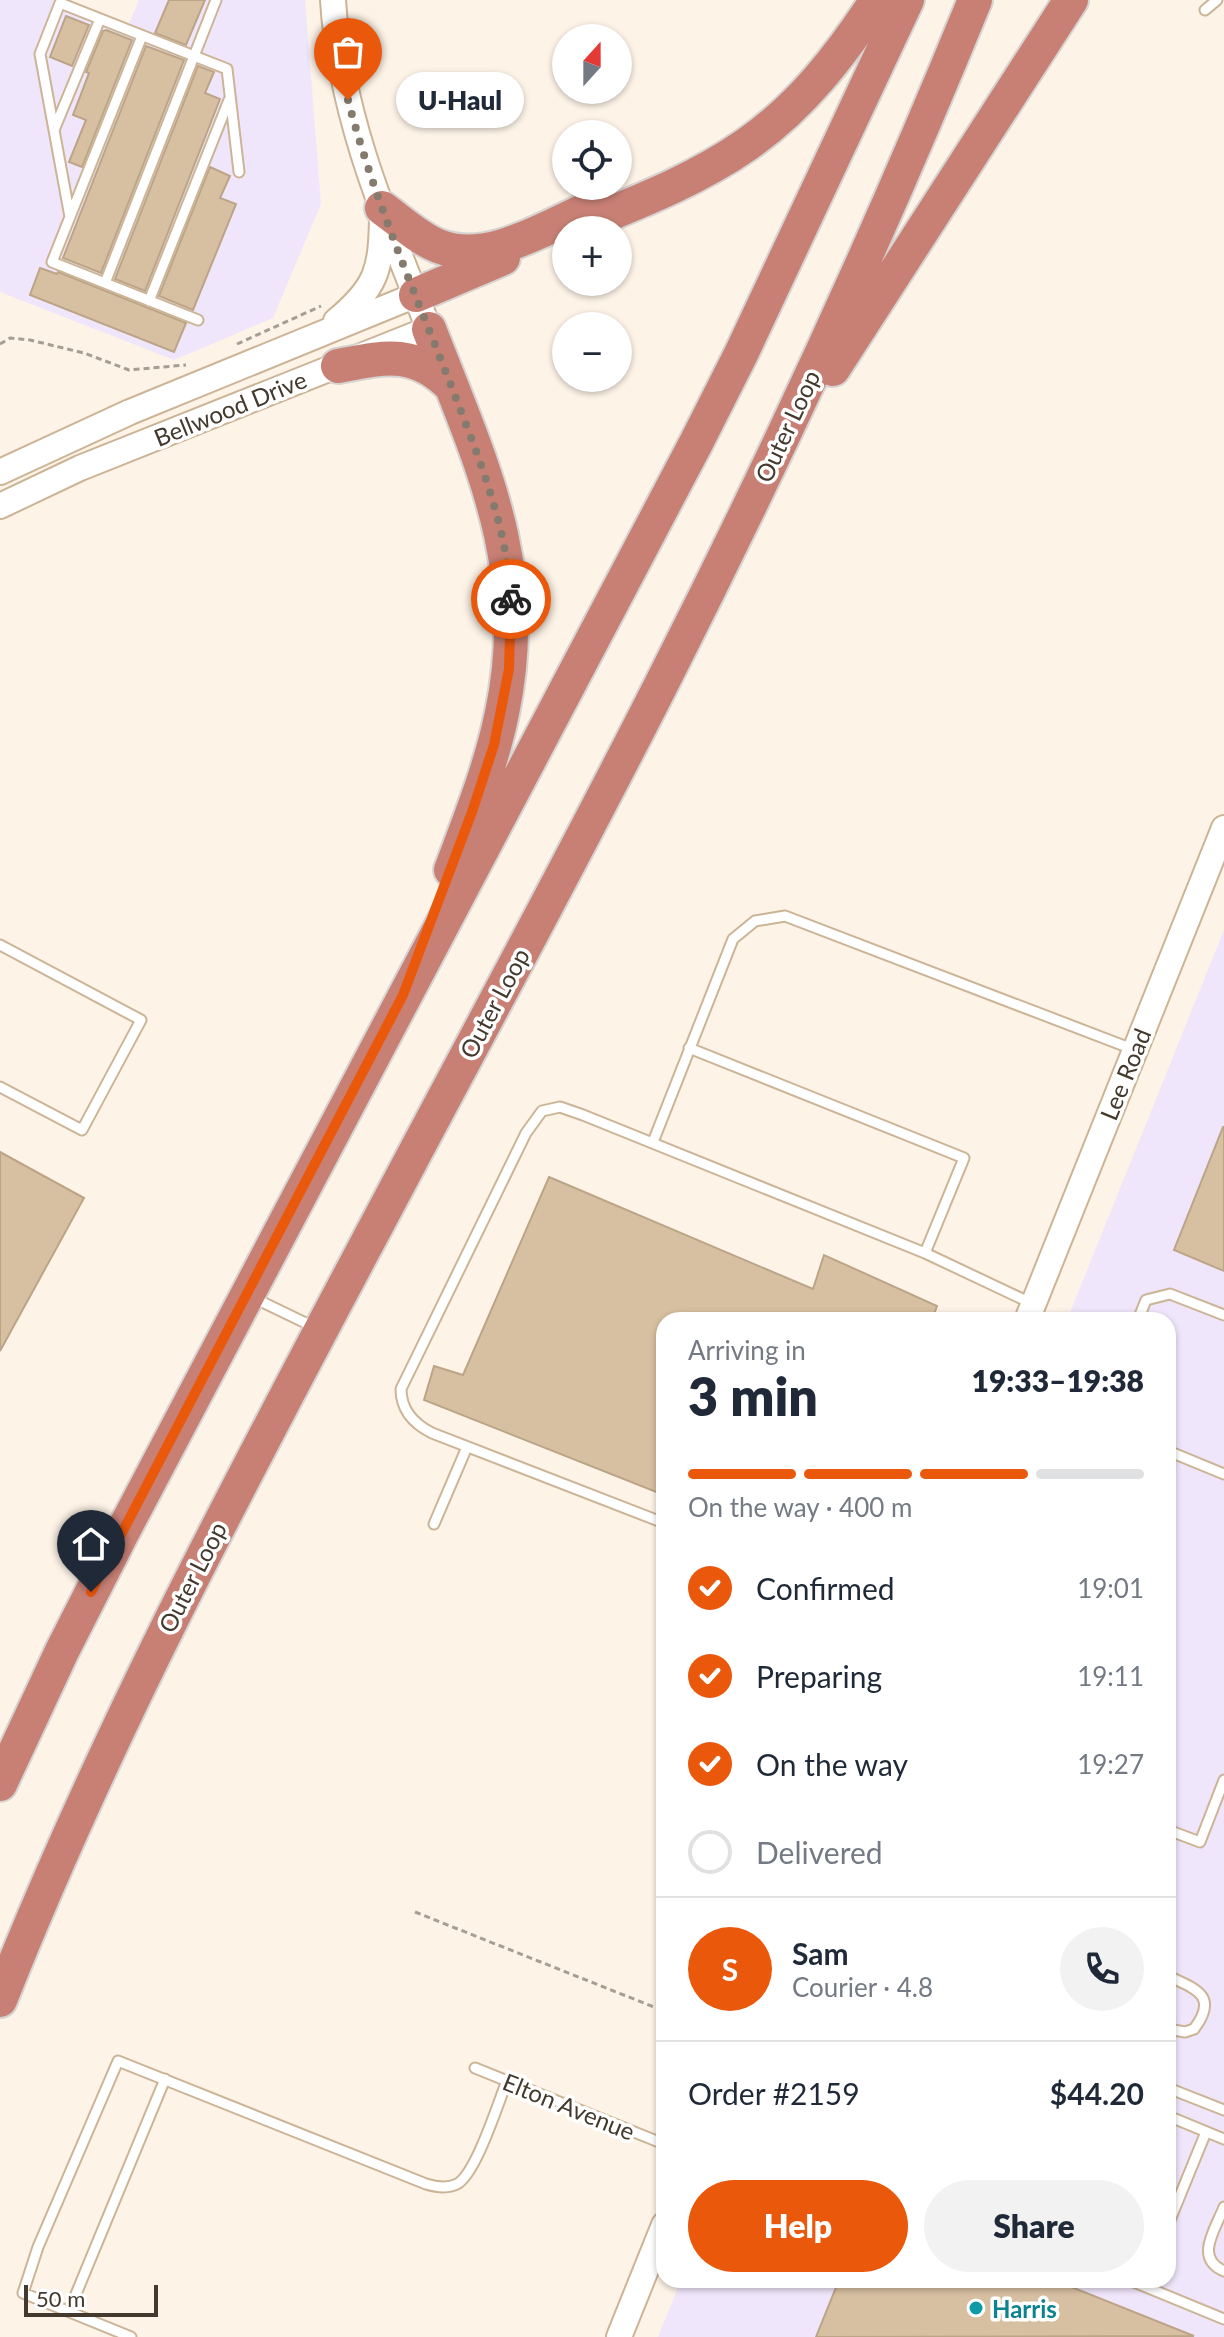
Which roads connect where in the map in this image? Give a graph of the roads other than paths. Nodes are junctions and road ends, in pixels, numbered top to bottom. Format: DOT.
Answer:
graph roads {
  1 [pos="216,0"];
  2 [pos="333,0"];
  3 [pos="877,0"];
  4 [pos="907,0"];
  5 [pos="975,0"];
  6 [pos="1071,0"];
  7 [pos="1217,0"];
  8 [pos="1205,10"];
  9 [pos="100,19"];
  10 [pos="142,36"];
  11 [pos="195,57"];
  12 [pos="230,97"];
  13 [pos="54,130"];
  14 [pos="239,172"];
  15 [pos="660,192"];
  16 [pos="382,208"];
  17 [pos="603,216"];
  18 [pos="70,217"];
  19 [pos="552,238"];
  20 [pos="105,283"];
  21 [pos="416,295"];
  22 [pos="149,301"];
  23 [pos="198,320"];
  24 [pos="429,329"];
  25 [pos="322,333"];
  26 [pos="338,366"];
  27 [pos="452,388"];
  28 [pos="0,472"];
  29 [pos="756,492"];
  30 [pos="0,506"];
  31 [pos="1224,828"];
  32 [pos="0,945"];
  33 [pos="390,1024"];
  34 [pos="689,1048"];
  35 [pos="1135,1050"];
  36 [pos="0,1087"];
  37 [pos="653,1142"];
  38 [pos="925,1253"];
  39 [pos="247,1295"];
  40 [pos="1030,1312"];
  41 [pos="1141,1312"];
  42 [pos="1224,1315"];
  43 [pos="321,1330"];
  44 [pos="467,1447"];
  45 [pos="1176,1454"];
  46 [pos="1224,1474"];
  47 [pos="656,1520"];
  48 [pos="434,1524"];
  49 [pos="1224,1780"];
  50 [pos="0,1784"];
  51 [pos="1176,1833"];
  52 [pos="1176,1980"];
  53 [pos="0,2000"];
  54 [pos="1176,2030"];
  55 [pos="475,2068"];
  56 [pos="165,2079"];
  57 [pos="507,2081"];
  58 [pos="1176,2091"];
  59 [pos="1224,2110"];
  60 [pos="1176,2119"];
  61 [pos="1206,2132"];
  62 [pos="1224,2139"];
  63 [pos="656,2141"];
  64 [pos="1176,2205"];
  65 [pos="1224,2207"];
  66 [pos="656,2245"];
  67 [pos="1224,2271"];
  68 [pos="1148,2288"];
  69 [pos="69,2311"];
  70 [pos="1224,2319"];
  71 [pos="131,2337"];
  72 [pos="619,2337"];
  1 -- 11 [label="lane"];
  2 -- 16 [label="street"];
  3 -- 15 [label="highway"];
  4 -- 33 [label="highway"];
  5 -- 29 [label="highway, Outer Loop"];
  6 -- 29 [label="highway"];
  7 -- 8 [label="lane"];
  9 -- 10 [label="lane"];
  9 -- 13 [label="lane"];
  9 -- 13 [label="lane"];
  10 -- 11 [label="lane"];
  10 -- 18 [label="lane"];
  11 -- 12 [label="lane"];
  11 -- 20 [label="lane"];
  12 -- 14 [label="lane"];
  12 -- 22 [label="lane"];
  13 -- 18 [label="lane"];
  15 -- 16 [label="highway"];
  15 -- 17 [label="highway"];
  16 -- 21 [label="street"];
  16 -- 25 [label="street"];
  18 -- 20 [label="lane"];
  19 -- 21 [label="highway"];
  20 -- 22 [label="lane"];
  21 -- 24 [label="street"];
  21 -- 25 [label="street, Bellwood Drive"];
  22 -- 23 [label="lane"];
  24 -- 26 [label="street, Bellwood Drive"];
  24 -- 27 [label="highway"];
  25 -- 28 [label="street, Bellwood Drive"];
  26 -- 27 [label="highway"];
  26 -- 30 [label="street, Bellwood Drive"];
  27 -- 33 [label="highway"];
  29 -- 43 [label="highway, Outer Loop"];
  31 -- 35 [label="street, Lee Road"];
  32 -- 36 [label="lane"];
  33 -- 39 [label="highway"];
  34 -- 35 [label="lane"];
  34 -- 37 [label="lane"];
  34 -- 38 [label="lane"];
  35 -- 40 [label="street, Lee Road"];
  37 -- 38 [label="lane"];
  37 -- 44 [label="lane"];
  38 -- 40 [label="lane"];
  39 -- 43 [label="lane"];
  39 -- 50 [label="highway"];
  41 -- 42 [label="lane"];
  43 -- 53 [label="highway, Outer Loop"];
  44 -- 47 [label="lane"];
  44 -- 48 [label="lane"];
  45 -- 46 [label="lane"];
  49 -- 51 [label="lane"];
  52 -- 54 [label="lane"];
  55 -- 57 [label="lane, Elton Avenue"];
  56 -- 57 [label="lane"];
  56 -- 69 [label="lane"];
  56 -- 69 [label="lane"];
  57 -- 63 [label="lane, Elton Avenue"];
  58 -- 59 [label="lane"];
  60 -- 61 [label="lane"];
  61 -- 62 [label="lane"];
  61 -- 64 [label="lane"];
  65 -- 67 [label="lane"];
  66 -- 72 [label="street"];
  68 -- 70 [label="lane"];
  69 -- 71 [label="lane"];
}
